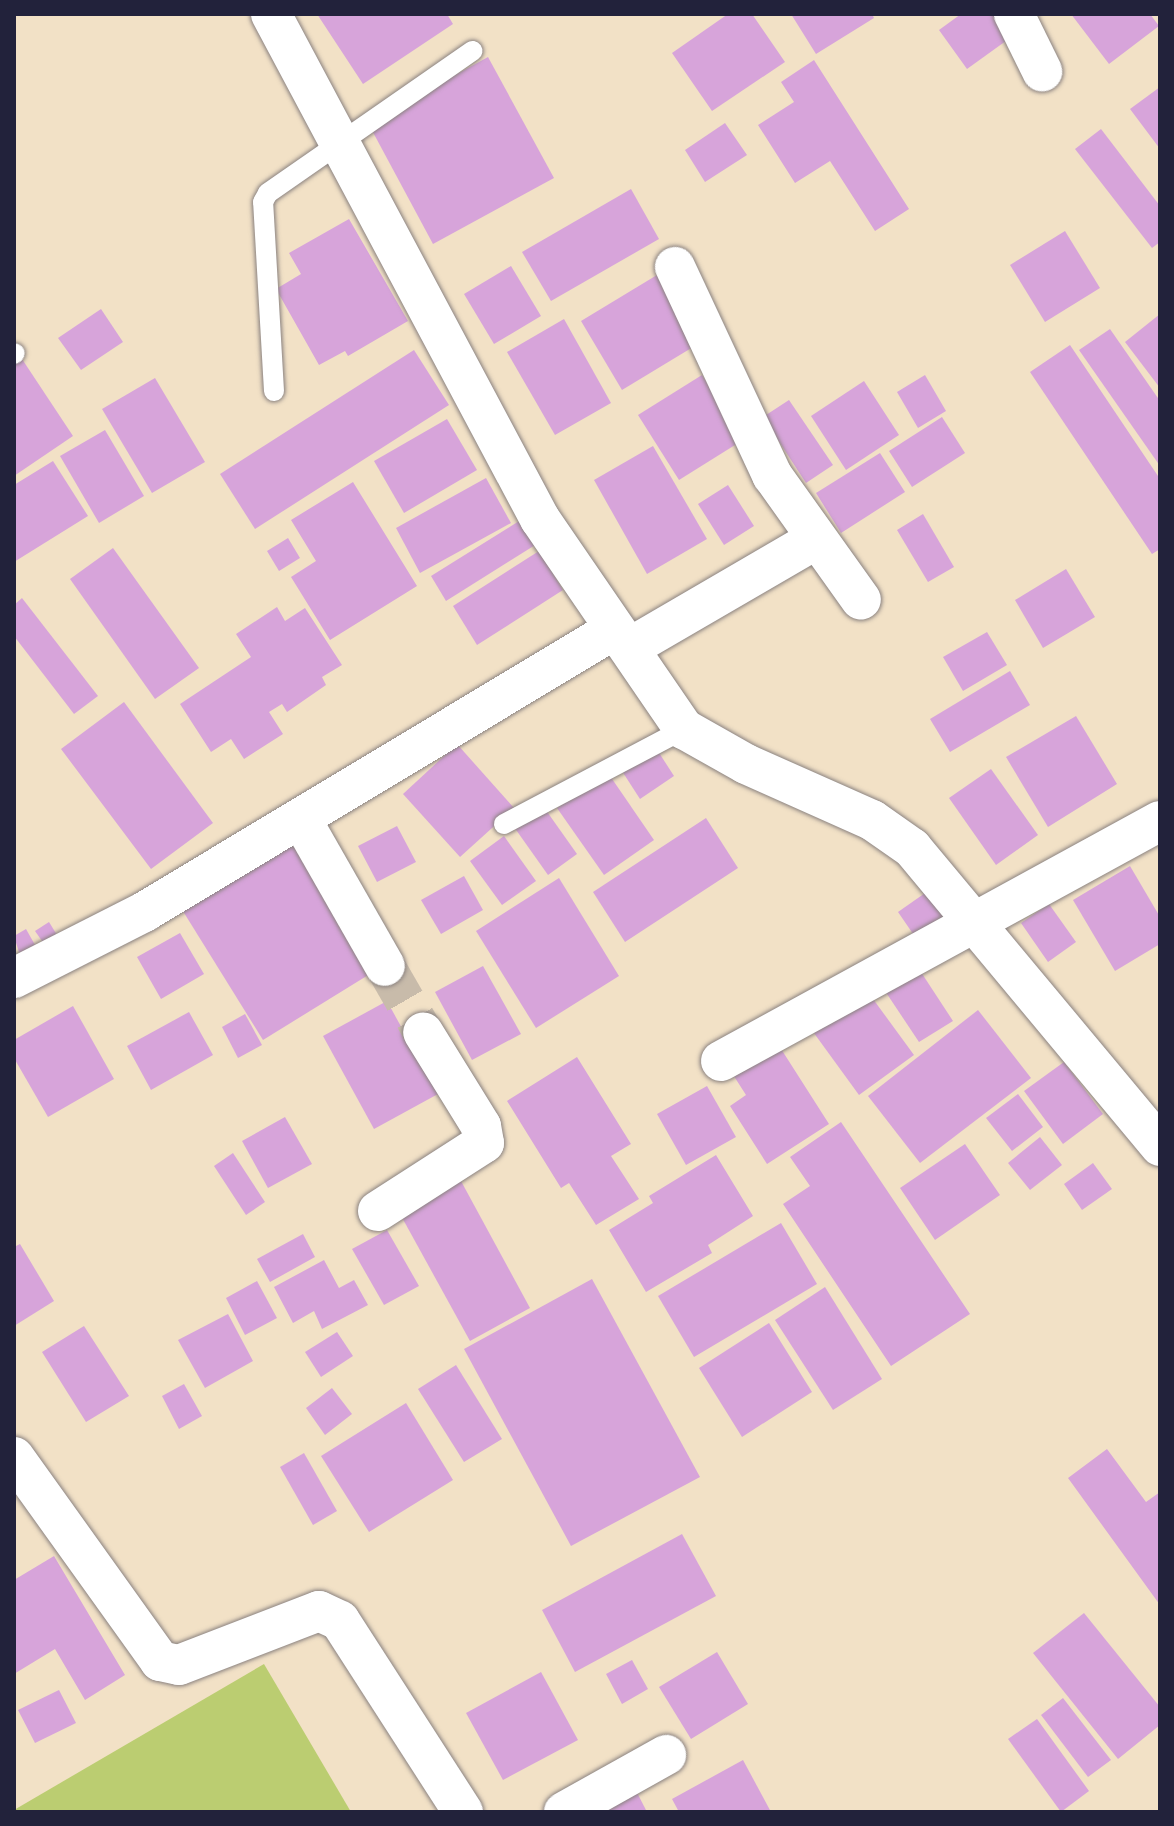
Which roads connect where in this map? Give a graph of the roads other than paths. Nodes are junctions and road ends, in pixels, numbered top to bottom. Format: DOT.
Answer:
graph roads {
  1 [pos="271,14"];
  2 [pos="1014,14"];
  3 [pos="472,51"];
  4 [pos="1042,71"];
  5 [pos="340,138"];
  6 [pos="675,267"];
  7 [pos="274,391"];
  8 [pos="816,539"];
  9 [pos="861,600"];
  10 [pos="622,638"];
  11 [pos="684,729"];
  12 [pos="301,819"];
  13 [pos="1160,821"];
  14 [pos="504,824"];
  15 [pos="975,924"];
  16 [pos="385,966"];
  17 [pos="14,978"];
  18 [pos="423,1032"];
  19 [pos="721,1061"];
  20 [pos="1160,1146"];
  21 [pos="378,1211"];
  22 [pos="14,1457"];
  23 [pos="666,1755"];
  24 [pos="463,1812"];
  25 [pos="564,1812"];
  1 -- 5 [label="street"];
  2 -- 4 [label="street"];
  3 -- 5 [label="lane"];
  5 -- 7 [label="lane"];
  5 -- 10 [label="street"];
  6 -- 8 [label="street"];
  8 -- 9 [label="street"];
  8 -- 10 [label="street"];
  10 -- 11 [label="street"];
  10 -- 12 [label="street"];
  11 -- 14 [label="lane"];
  11 -- 15 [label="street"];
  12 -- 16 [label="street"];
  12 -- 17 [label="street"];
  13 -- 15 [label="street"];
  15 -- 19 [label="street"];
  15 -- 20 [label="street"];
  18 -- 21 [label="street"];
  22 -- 24 [label="street"];
  23 -- 25 [label="street"];
}
